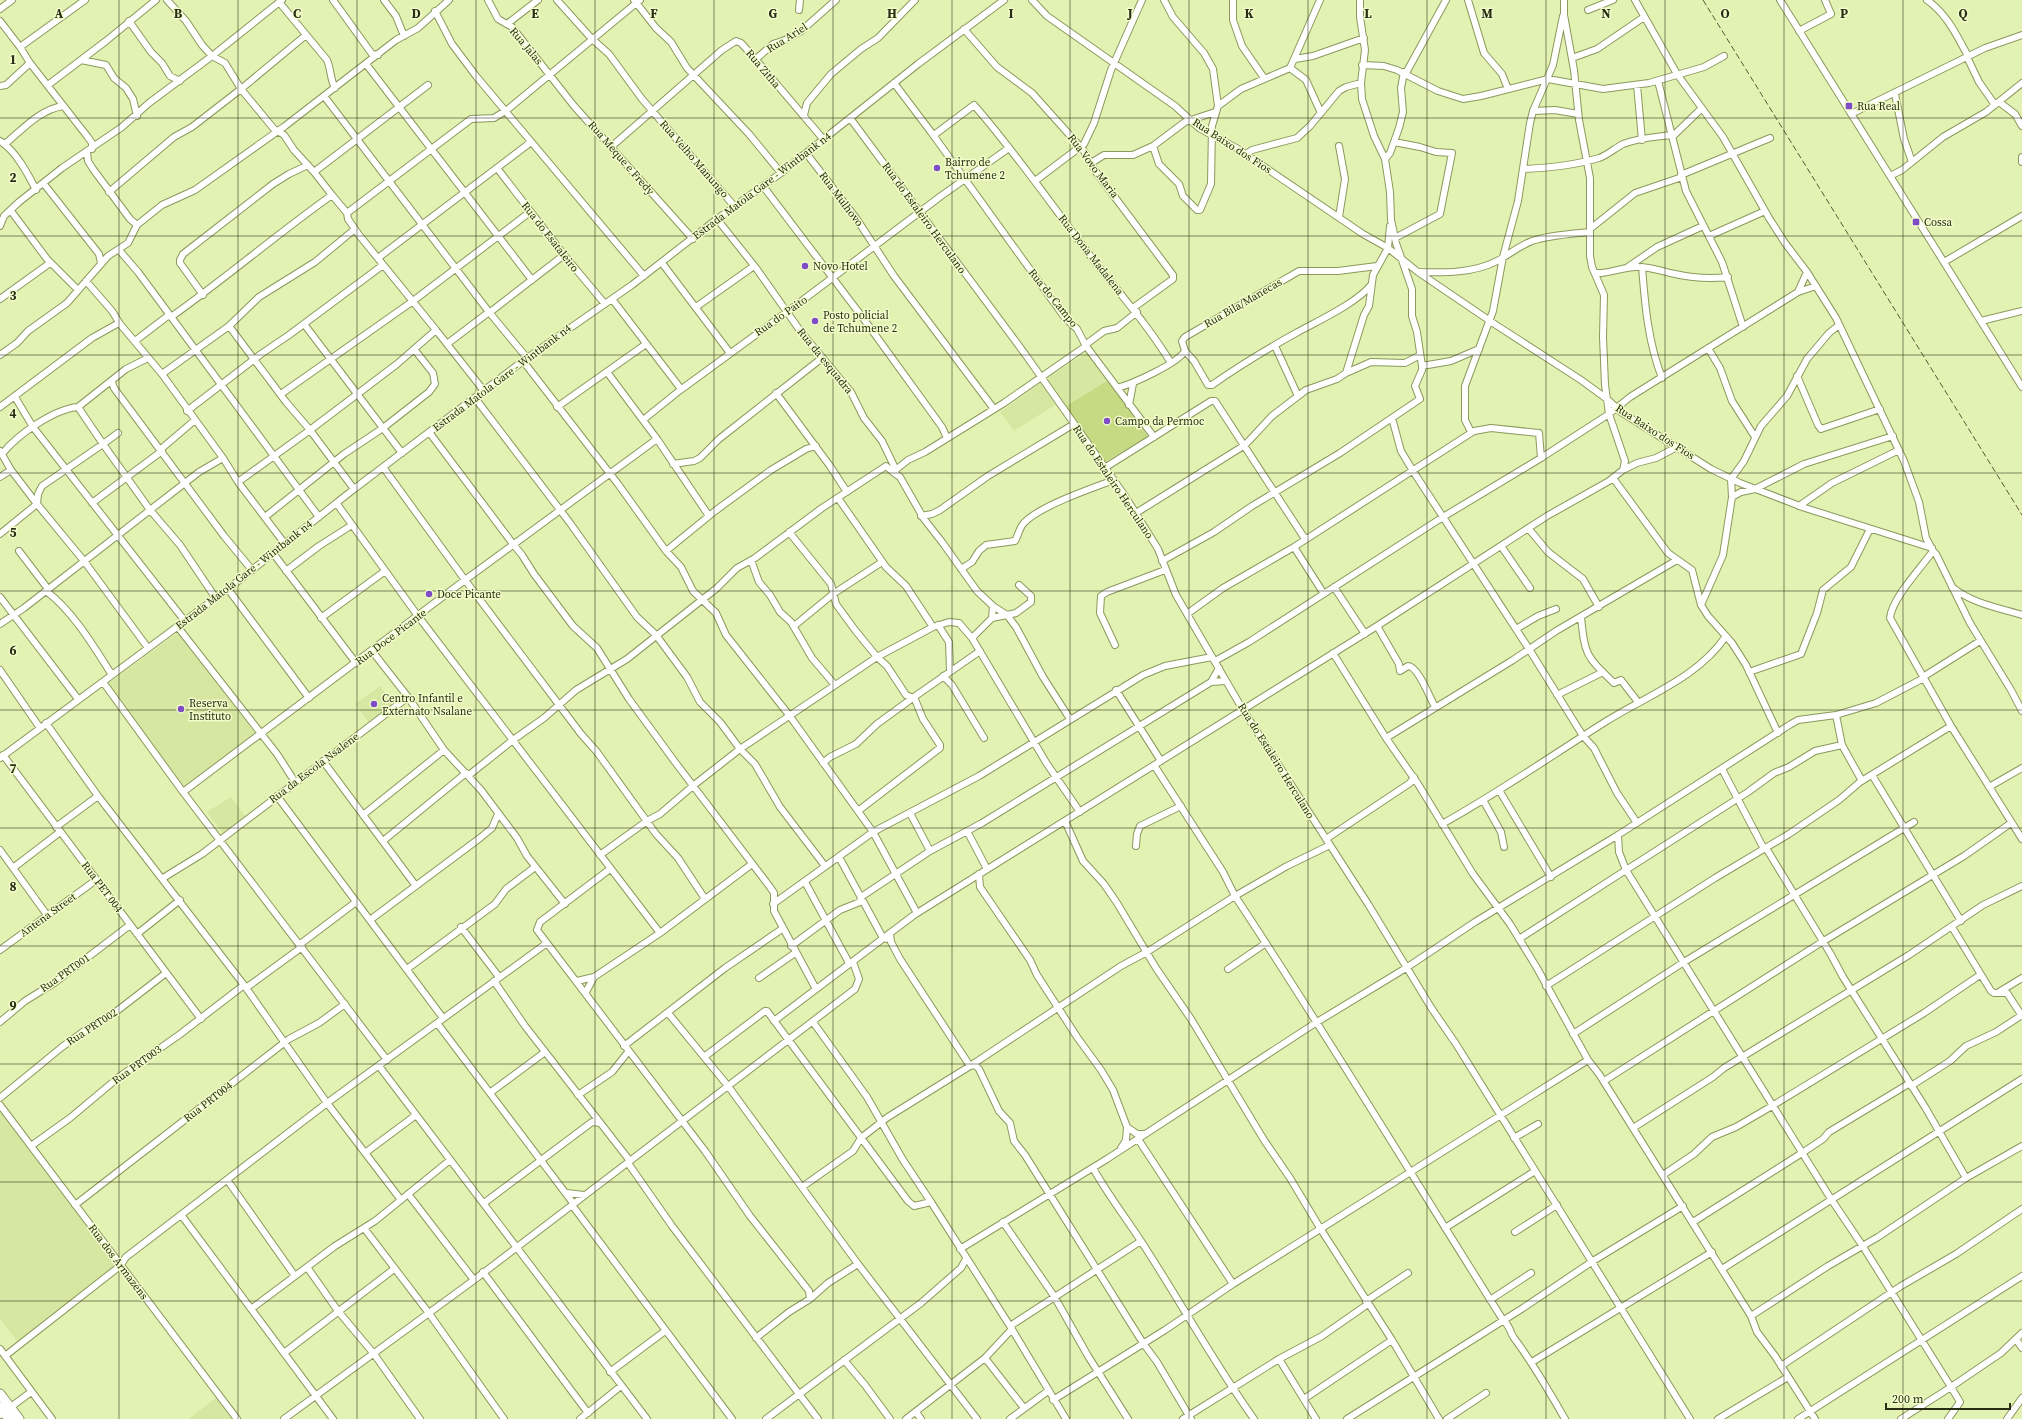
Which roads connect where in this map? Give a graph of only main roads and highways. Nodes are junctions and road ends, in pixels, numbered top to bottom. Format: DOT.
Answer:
graph roads {
  1 [pos="0,1394"];
  2 [pos="5,1412"];
  3 [pos="19,1419"];
  1 -- 2 [label="highway"];
  2 -- 3 [label="highway"];
}
